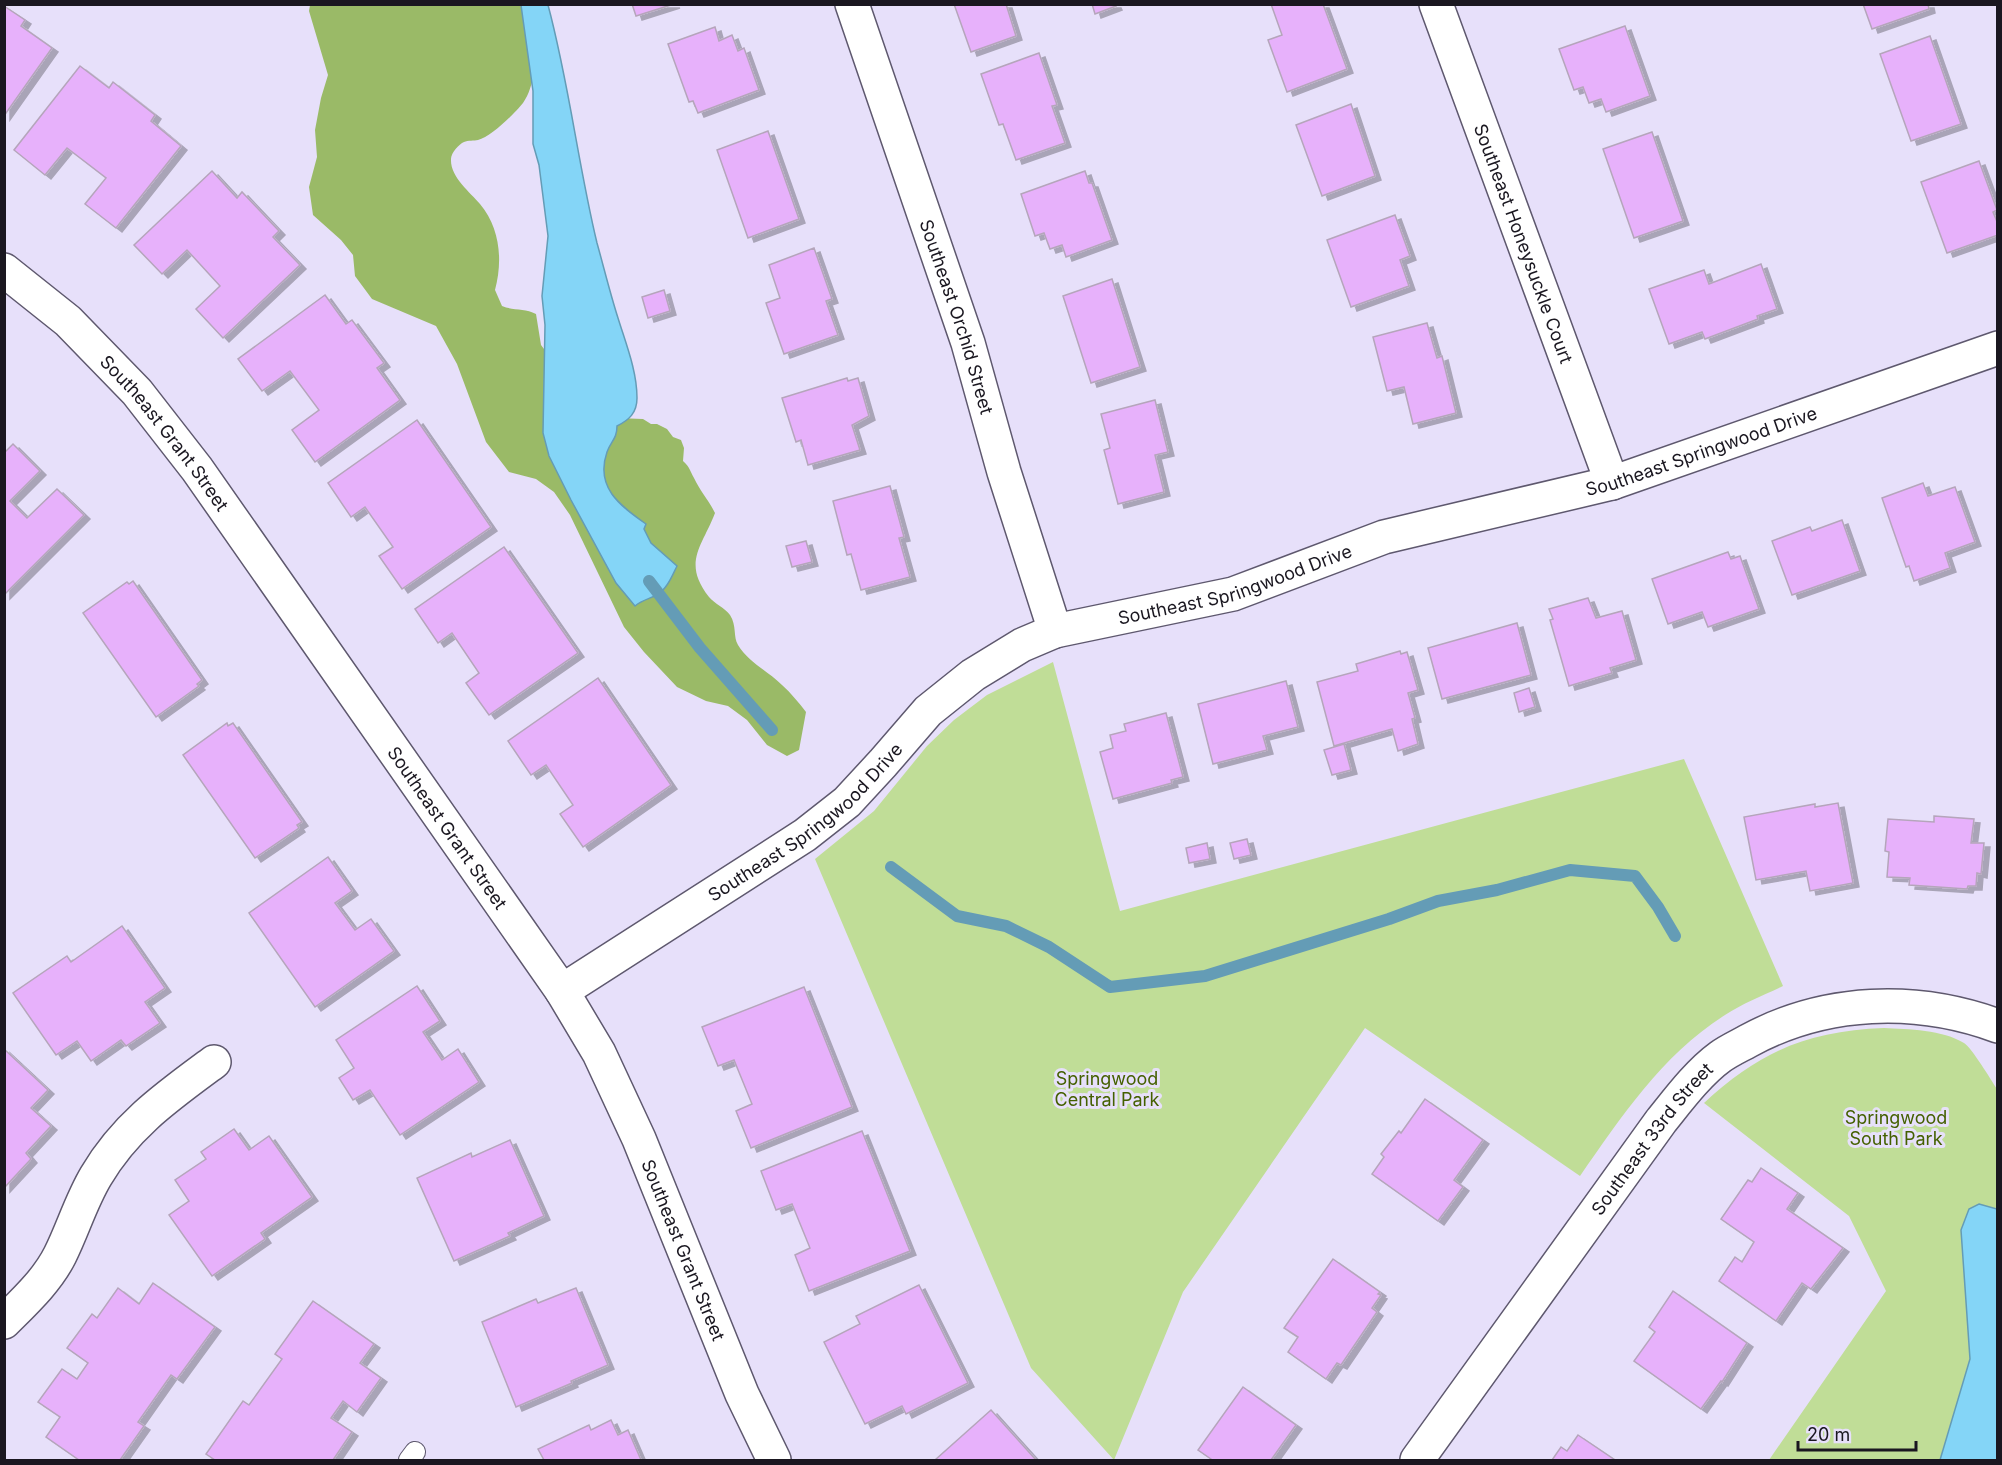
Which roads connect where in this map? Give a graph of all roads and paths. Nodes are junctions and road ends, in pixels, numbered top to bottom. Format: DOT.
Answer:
graph roads {
  1 [pos="852,4"];
  2 [pos="1436,4"];
  3 [pos="4,270"];
  4 [pos="1998,348"];
  5 [pos="1612,483"];
  6 [pos="1054,631"];
  7 [pos="562,991"];
  8 [pos="1998,1026"];
  9 [pos="214,1062"];
  10 [pos="4,1322"];
  11 [pos="774,1461"];
  12 [pos="1418,1461"];
  1 -- 6 [label="street, Southeast Orchid Street"];
  2 -- 5 [label="street, Southeast Honeysuckle Court"];
  3 -- 7 [label="street, Southeast Grant Street"];
  4 -- 5 [label="street, Southeast Springwood Drive"];
  5 -- 6 [label="street, Southeast Springwood Drive"];
  6 -- 7 [label="street, Southeast Springwood Drive"];
  7 -- 11 [label="street, Southeast Grant Street"];
  8 -- 12 [label="street, Southeast 33rd Street"];
  9 -- 10 [label="street"];
}
